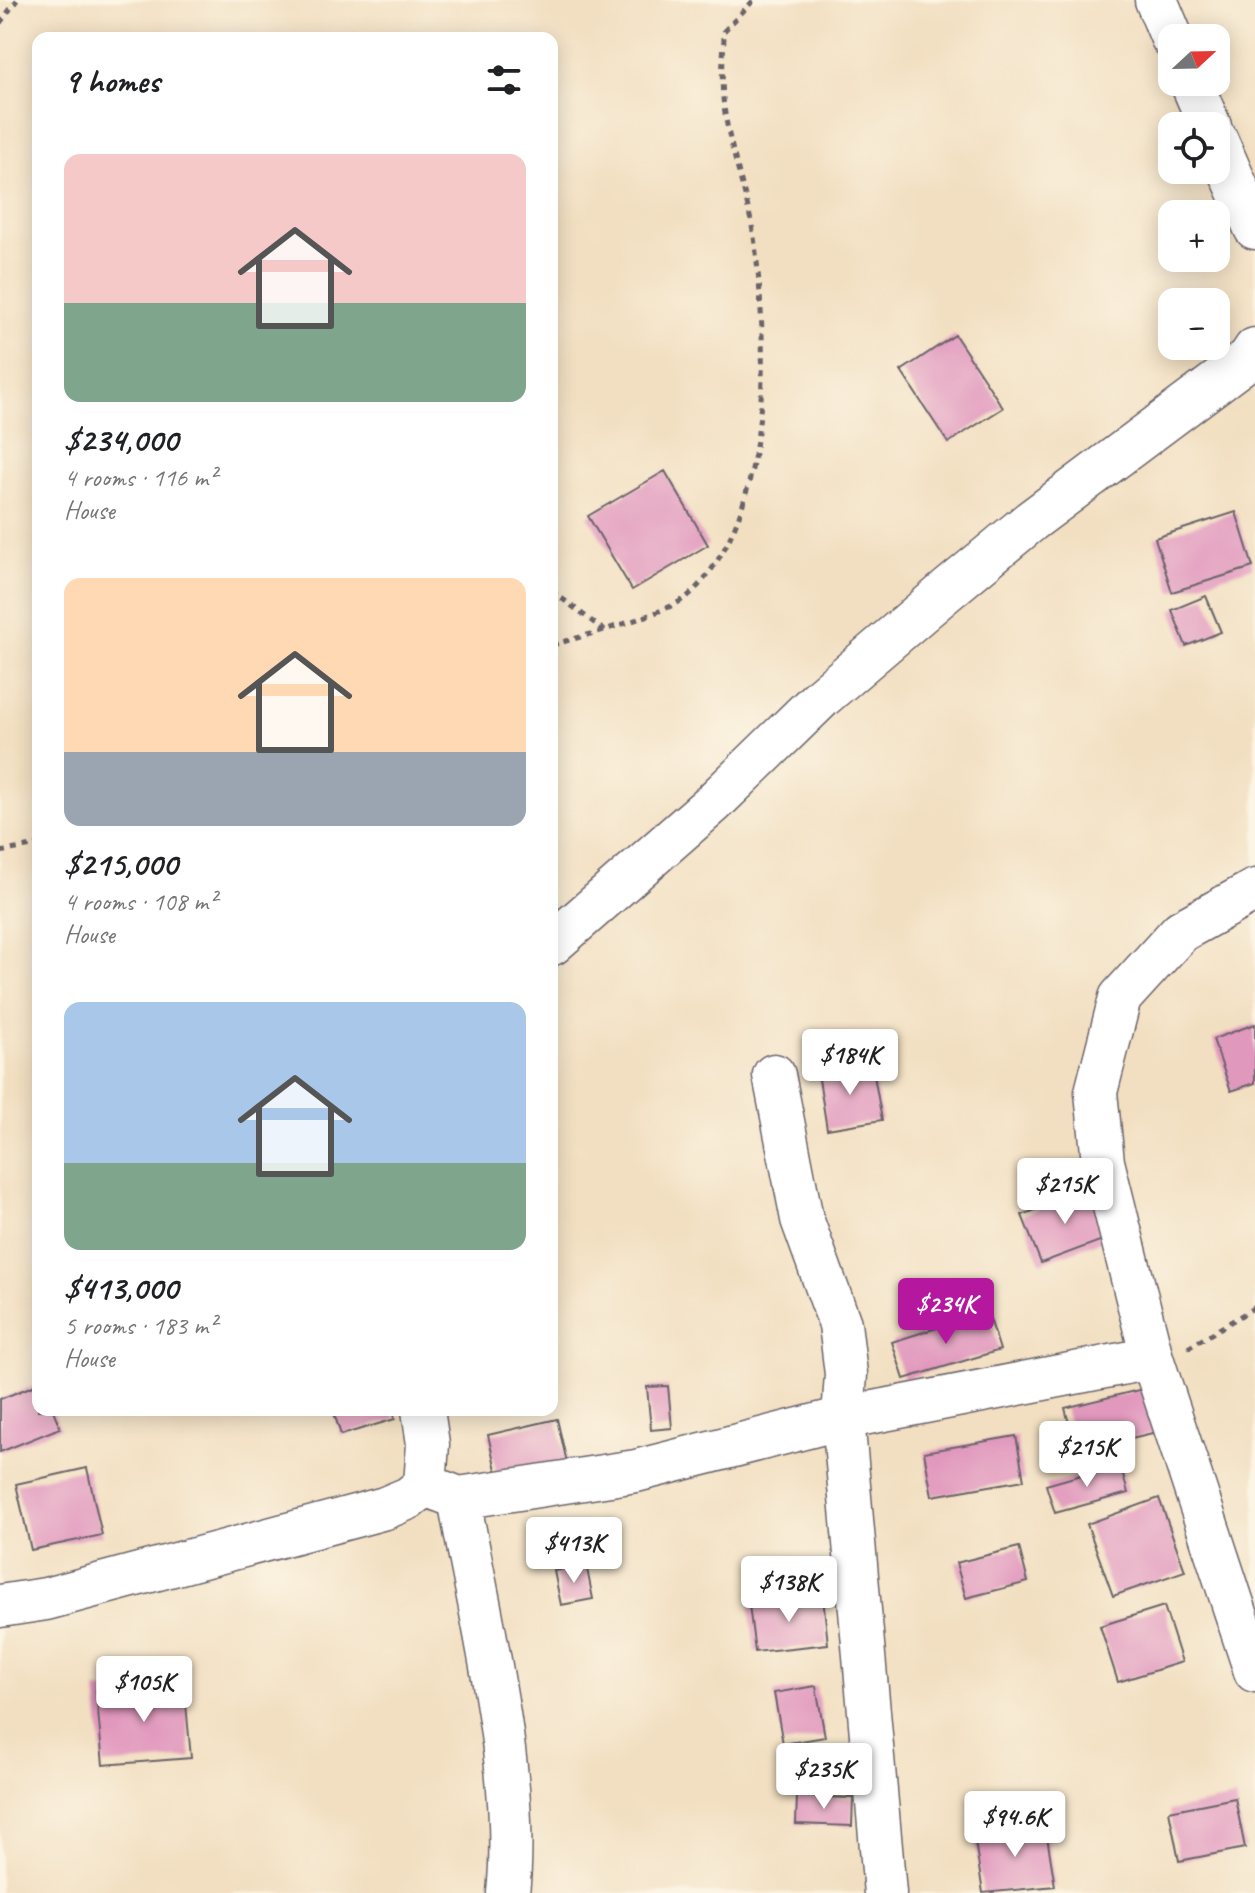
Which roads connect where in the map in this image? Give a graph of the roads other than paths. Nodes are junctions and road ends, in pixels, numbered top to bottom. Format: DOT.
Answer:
graph roads {
  1 [pos="1156,0"];
  2 [pos="1166,24"];
  3 [pos="1230,171"];
  4 [pos="1255,228"];
  5 [pos="1255,349"];
  6 [pos="1255,890"];
  7 [pos="558,939"];
  8 [pos="774,1075"];
  9 [pos="1152,1358"];
  10 [pos="424,1416"];
  11 [pos="843,1418"];
  12 [pos="442,1492"];
  13 [pos="0,1606"];
  14 [pos="1255,1671"];
  15 [pos="508,1893"];
  16 [pos="885,1893"];
  1 -- 2 [label="street"];
  3 -- 4 [label="street"];
  5 -- 7 [label="street"];
  6 -- 9 [label="street"];
  8 -- 11 [label="street"];
  9 -- 11 [label="street"];
  9 -- 14 [label="street"];
  10 -- 12 [label="street"];
  11 -- 12 [label="street"];
  11 -- 16 [label="street"];
  12 -- 13 [label="street"];
  12 -- 15 [label="street"];
}
